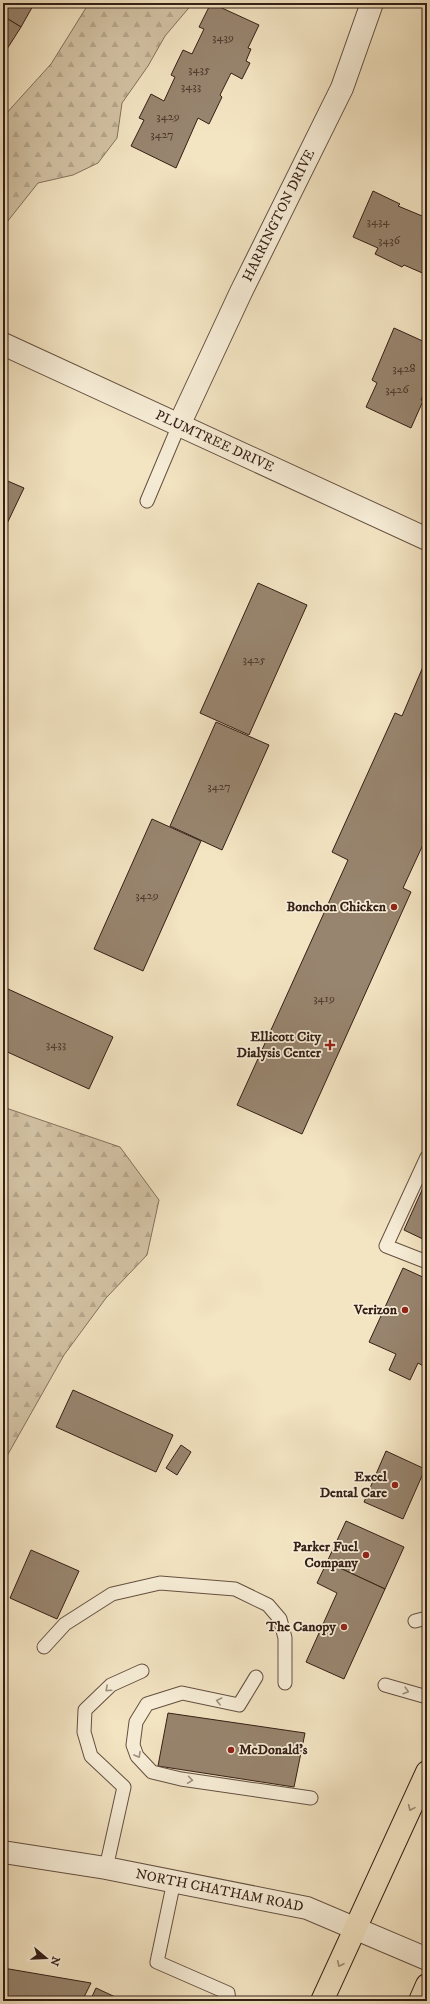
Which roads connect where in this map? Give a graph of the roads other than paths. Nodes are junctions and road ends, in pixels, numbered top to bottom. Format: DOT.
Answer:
graph roads {
  1 [pos="372,3"];
  2 [pos="3,344"];
  3 [pos="179,425"];
  4 [pos="147,501"];
  5 [pos="427,539"];
  6 [pos="427,1157"];
  7 [pos="427,1262"];
  8 [pos="44,1647"];
  9 [pos="142,1671"];
  10 [pos="256,1677"];
  11 [pos="285,1683"];
  12 [pos="385,1685"];
  13 [pos="427,1697"];
  14 [pos="427,1772"];
  15 [pos="310,1798"];
  16 [pos="3,1852"];
  17 [pos="106,1868"];
  18 [pos="174,1881"];
  19 [pos="356,1929"];
  20 [pos="427,1960"];
  21 [pos="427,1985"];
  22 [pos="229,2001"];
  23 [pos="322,2001"];
  24 [pos="420,2001"];
  1 -- 3 [label="street, HARRINGTON DRIVE"];
  2 -- 3 [label="street, PLUMTREE DRIVE"];
  3 -- 4 [label="lane"];
  3 -- 5 [label="street, PLUMTREE DRIVE"];
  6 -- 7 [label="lane"];
  8 -- 11 [label="lane"];
  9 -- 17 [label="lane, one-way"];
  10 -- 15 [label="lane, one-way"];
  12 -- 13 [label="lane, one-way"];
  14 -- 19 [label="main road, one-way"];
  16 -- 17 [label="street, NORTH CHATHAM ROAD"];
  17 -- 18 [label="street, NORTH CHATHAM ROAD"];
  18 -- 19 [label="street, NORTH CHATHAM ROAD"];
  18 -- 22 [label="lane"];
  19 -- 20 [label="street, NORTH CHATHAM ROAD"];
  19 -- 23 [label="main road, one-way"];
  21 -- 24 [label="main road"];
}
